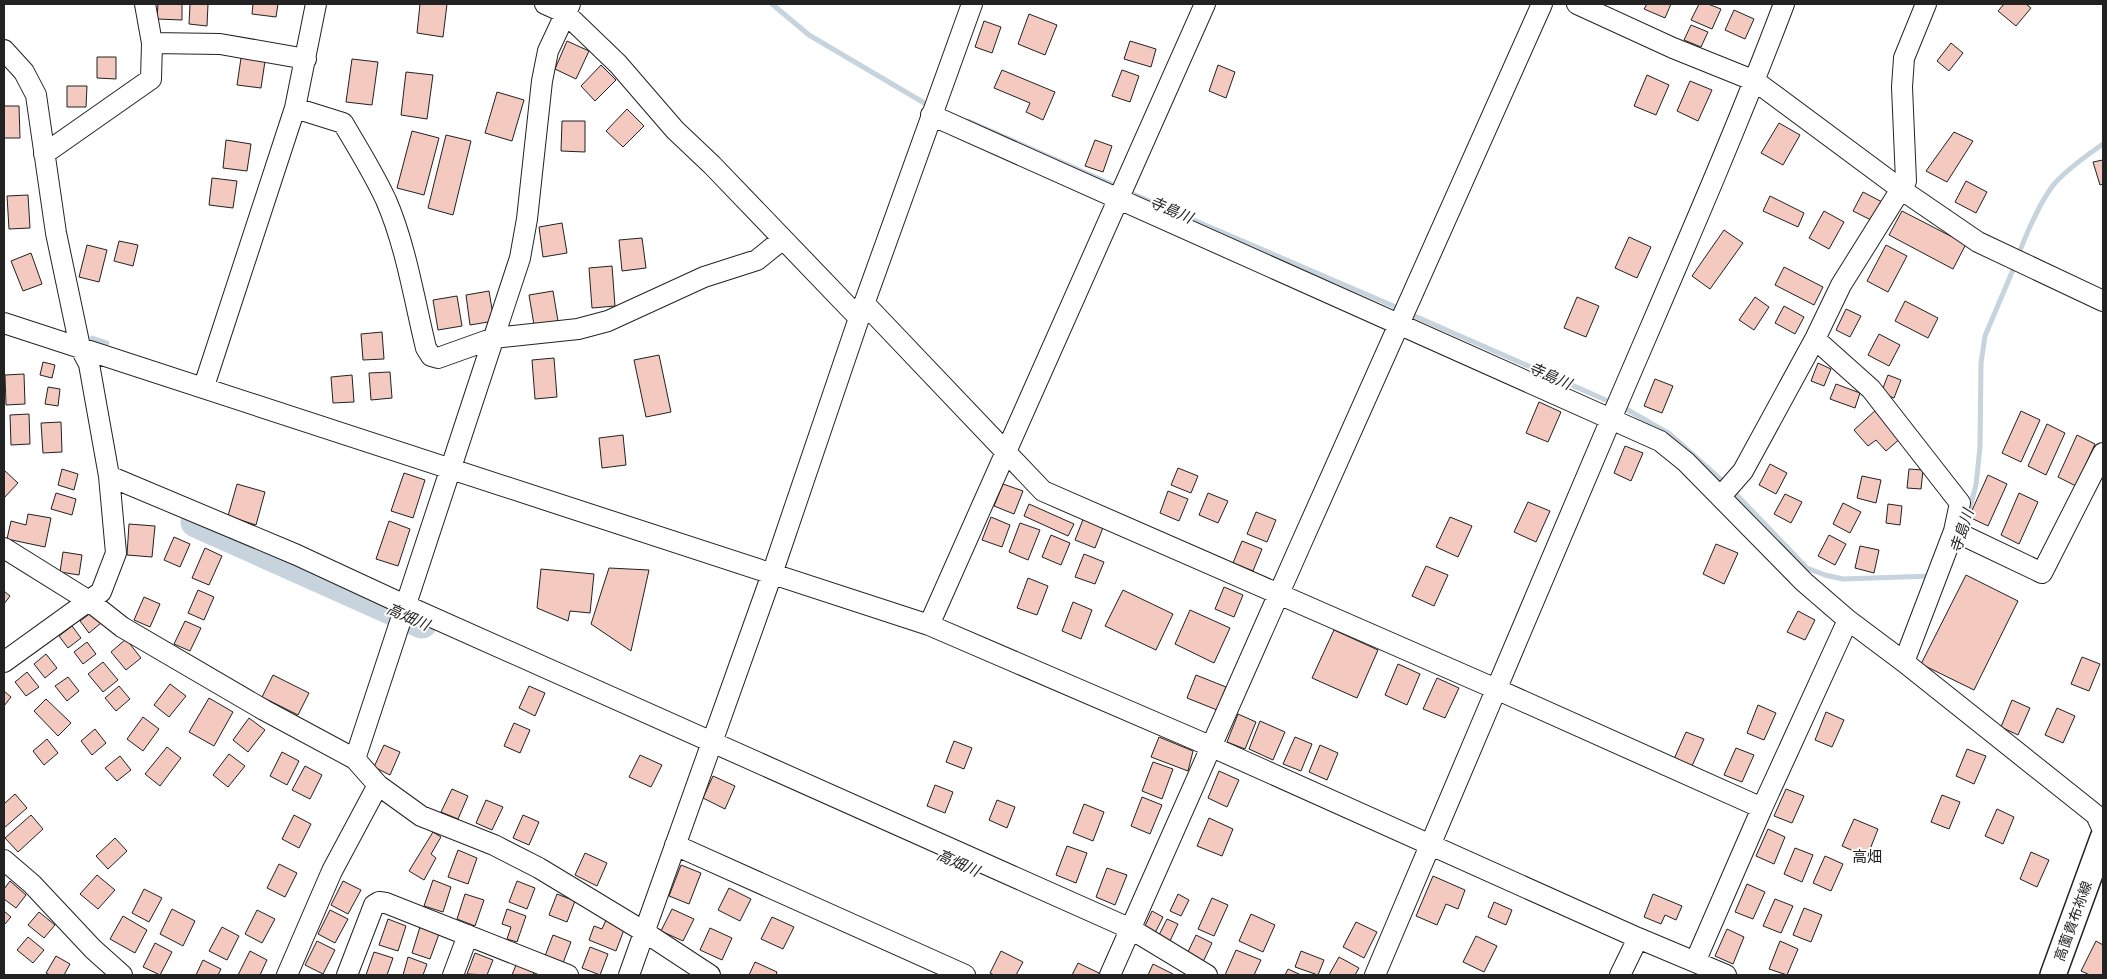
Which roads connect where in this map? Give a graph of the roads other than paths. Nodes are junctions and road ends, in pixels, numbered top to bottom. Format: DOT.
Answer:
graph roads {
  1 [pos="145,4"];
  2 [pos="316,4"];
  3 [pos="545,4"];
  4 [pos="972,4"];
  5 [pos="1204,4"];
  6 [pos="1542,4"];
  7 [pos="1576,4"];
  8 [pos="1784,4"];
  9 [pos="1926,4"];
  10 [pos="568,8"];
  11 [pos="152,43"];
  12 [pos="4,50"];
  13 [pos="306,59"];
  14 [pos="1755,81"];
  15 [pos="295,108"];
  16 [pos="931,115"];
  17 [pos="44,154"];
  18 [pos="1902,190"];
  19 [pos="1121,192"];
  20 [pos="783,239"];
  21 [pos="2103,301"];
  22 [pos="862,310"];
  23 [pos="4,322"];
  24 [pos="1399,323"];
  25 [pos="494,338"];
  26 [pos="1815,339"];
  27 [pos="80,348"];
  28 [pos="202,386"];
  29 [pos="1612,418"];
  30 [pos="1007,452"];
  31 [pos="2103,453"];
  32 [pos="450,468"];
  33 [pos="109,476"];
  34 [pos="1726,490"];
  35 [pos="1959,534"];
  36 [pos="4,548"];
  37 [pos="772,574"];
  38 [pos="1279,594"];
  39 [pos="89,601"];
  40 [pos="404,612"];
  41 [pos="1848,620"];
  42 [pos="929,625"];
  43 [pos="4,662"];
  44 [pos="1904,662"];
  45 [pos="1496,689"];
  46 [pos="712,743"];
  47 [pos="1210,746"];
  48 [pos="355,760"];
  49 [pos="378,785"];
  50 [pos="1762,808"];
  51 [pos="2103,830"];
  52 [pos="2103,838"];
  53 [pos="676,845"];
  54 [pos="1431,845"];
  55 [pos="4,860"];
  56 [pos="643,932"];
  57 [pos="468,935"];
  58 [pos="1129,935"];
  59 [pos="1638,938"];
  60 [pos="1696,962"];
  61 [pos="561,974"];
  62 [pos="2056,974"];
  63 [pos="122,975"];
  64 [pos="287,975"];
  65 [pos="348,975"];
  66 [pos="453,975"];
  67 [pos="629,975"];
  68 [pos="710,975"];
  69 [pos="965,975"];
  70 [pos="1110,975"];
  71 [pos="1207,975"];
  72 [pos="1376,975"];
  73 [pos="1620,975"];
  74 [pos="1726,975"];
  1 -- 11 [label="street"];
  2 -- 13 [label="street"];
  3 -- 10 [label="street"];
  4 -- 16 [label="street"];
  5 -- 19 [label="street"];
  6 -- 24 [label="street"];
  7 -- 14 [label="street"];
  8 -- 14 [label="street"];
  9 -- 18 [label="street"];
  10 -- 20 [label="street"];
  10 -- 25 [label="street"];
  11 -- 13 [label="street"];
  11 -- 17 [label="street"];
  12 -- 17 [label="street"];
  13 -- 15 [label="street"];
  14 -- 18 [label="street"];
  14 -- 29 [label="street"];
  15 -- 25 [label="street"];
  15 -- 28 [label="street"];
  16 -- 19 [label="street"];
  16 -- 22 [label="street"];
  17 -- 27 [label="street"];
  18 -- 21 [label="street"];
  18 -- 26 [label="street"];
  19 -- 24 [label="street"];
  19 -- 30 [label="street"];
  20 -- 22 [label="street"];
  20 -- 25 [label="street"];
  22 -- 30 [label="street"];
  22 -- 37 [label="street"];
  23 -- 27 [label="street"];
  24 -- 29 [label="street"];
  24 -- 38 [label="street"];
  25 -- 32 [label="street"];
  26 -- 34 [label="street"];
  26 -- 35 [label="street"];
  27 -- 28 [label="street"];
  27 -- 33 [label="street"];
  28 -- 32 [label="street"];
  29 -- 34 [label="street"];
  29 -- 45 [label="street"];
  30 -- 38 [label="street"];
  30 -- 42 [label="street"];
  31 -- 35 [label="street"];
  32 -- 37 [label="street"];
  32 -- 40 [label="street"];
  33 -- 39 [label="street"];
  33 -- 40 [label="street"];
  34 -- 41 [label="street"];
  35 -- 44 [label="street"];
  36 -- 39 [label="street"];
  37 -- 42 [label="street"];
  37 -- 46 [label="street"];
  38 -- 45 [label="street"];
  38 -- 47 [label="street"];
  39 -- 43 [label="street"];
  39 -- 48 [label="street"];
  40 -- 46 [label="street"];
  40 -- 48 [label="street"];
  41 -- 44 [label="street"];
  41 -- 50 [label="street"];
  42 -- 47 [label="street"];
  44 -- 51 [label="street"];
  45 -- 50 [label="street"];
  45 -- 54 [label="street"];
  46 -- 53 [label="street"];
  46 -- 58 [label="street"];
  47 -- 54 [label="street"];
  47 -- 58 [label="street"];
  48 -- 49 [label="street"];
  49 -- 56 [label="street"];
  49 -- 64 [label="street"];
  50 -- 60 [label="street"];
  52 -- 62 [label="main road, 高薗貴布祢線"];
  53 -- 56 [label="street"];
  53 -- 69 [label="street"];
  54 -- 59 [label="street"];
  54 -- 72 [label="street"];
  55 -- 63 [label="street"];
  56 -- 67 [label="street"];
  56 -- 68 [label="street"];
  57 -- 61 [label="street"];
  57 -- 65 [label="street"];
  57 -- 66 [label="street"];
  58 -- 70 [label="street"];
  58 -- 71 [label="street"];
  59 -- 60 [label="street"];
  59 -- 73 [label="street"];
  60 -- 74 [label="street"];
}
